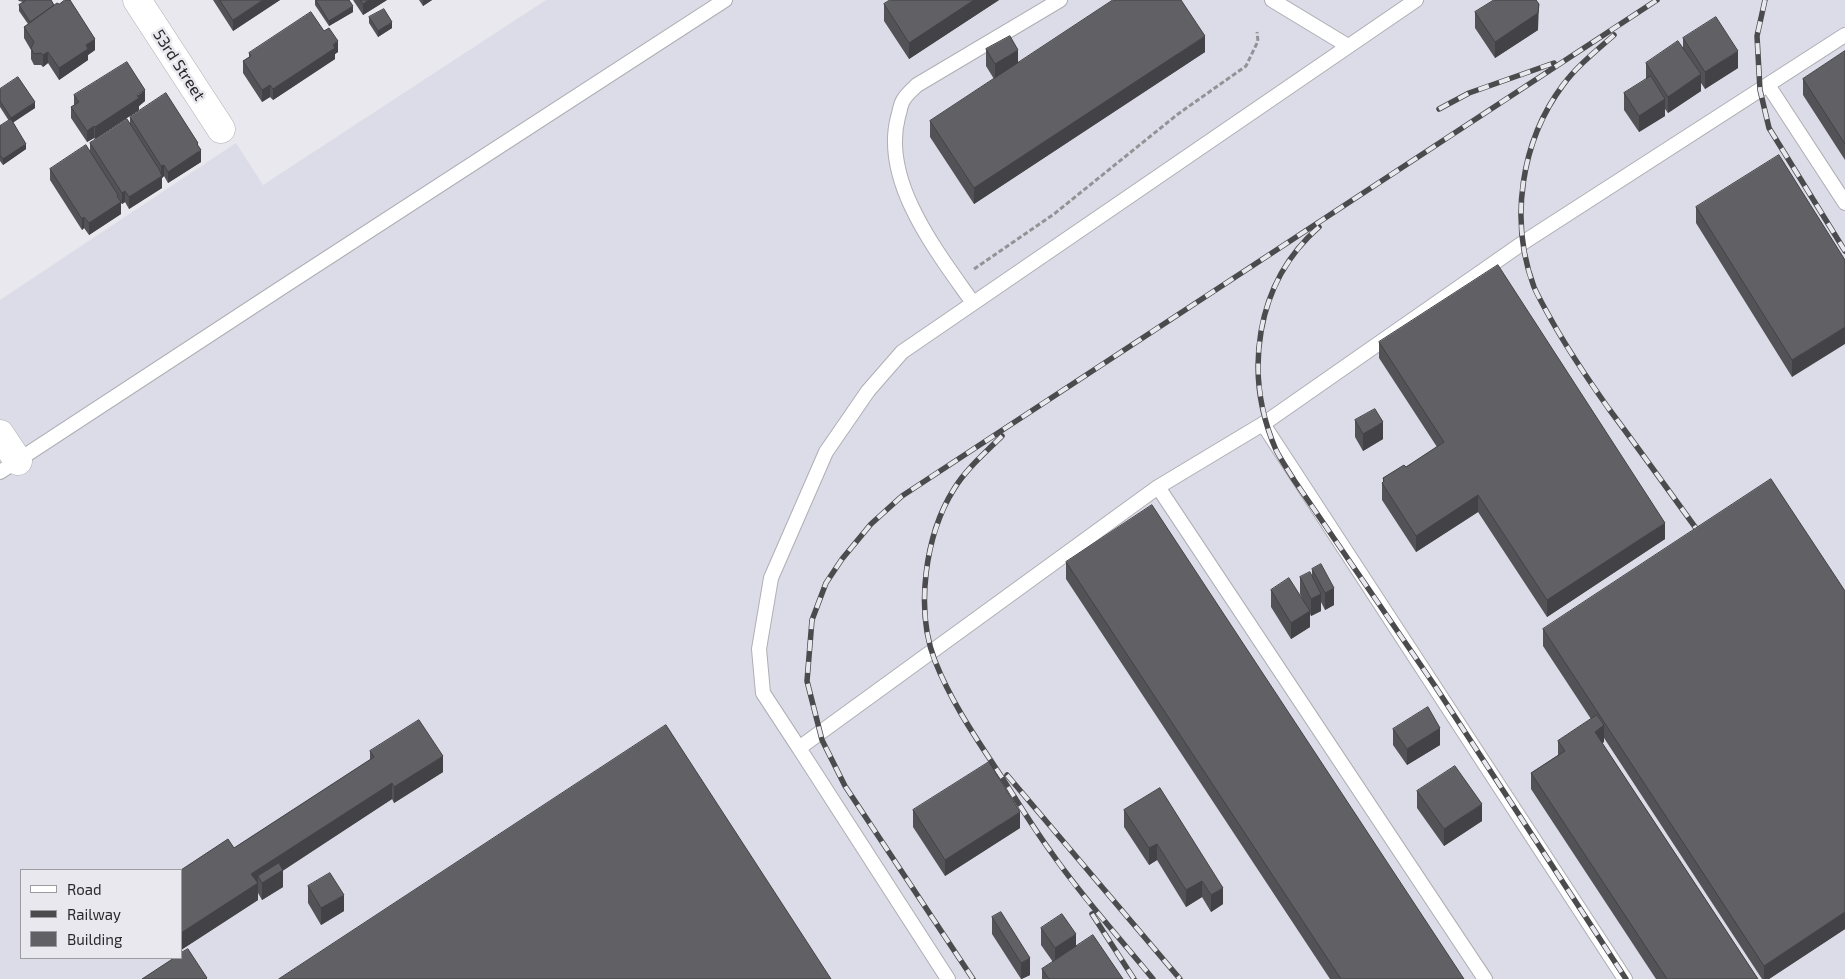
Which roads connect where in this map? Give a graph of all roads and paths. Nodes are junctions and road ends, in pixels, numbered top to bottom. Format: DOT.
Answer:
graph roads {
  1 [pos="137,0"];
  2 [pos="725,0"];
  3 [pos="1060,0"];
  4 [pos="1272,0"];
  5 [pos="1416,0"];
  6 [pos="1257,32"];
  7 [pos="1845,35"];
  8 [pos="1348,46"];
  9 [pos="1768,85"];
  10 [pos="221,129"];
  11 [pos="1845,203"];
  12 [pos="957,280"];
  13 [pos="973,303"];
  14 [pos="1263,424"];
  15 [pos="0,434"];
  16 [pos="9,467"];
  17 [pos="1158,487"];
  18 [pos="798,748"];
  19 [pos="948,979"];
  20 [pos="1486,979"];
  21 [pos="1626,979"];
  1 -- 10 [label="street, 53rd Street"];
  2 -- 16 [label="lane"];
  3 -- 12 [label="lane"];
  4 -- 8 [label="lane"];
  5 -- 8 [label="lane"];
  6 -- 12 [label="path"];
  7 -- 9 [label="lane"];
  8 -- 13 [label="lane"];
  9 -- 11 [label="lane"];
  9 -- 14 [label="lane"];
  12 -- 13 [label="lane"];
  13 -- 18 [label="lane"];
  14 -- 17 [label="lane"];
  14 -- 21 [label="lane"];
  15 -- 16 [label="street"];
  17 -- 18 [label="lane"];
  17 -- 20 [label="lane"];
  18 -- 19 [label="lane"];
}
